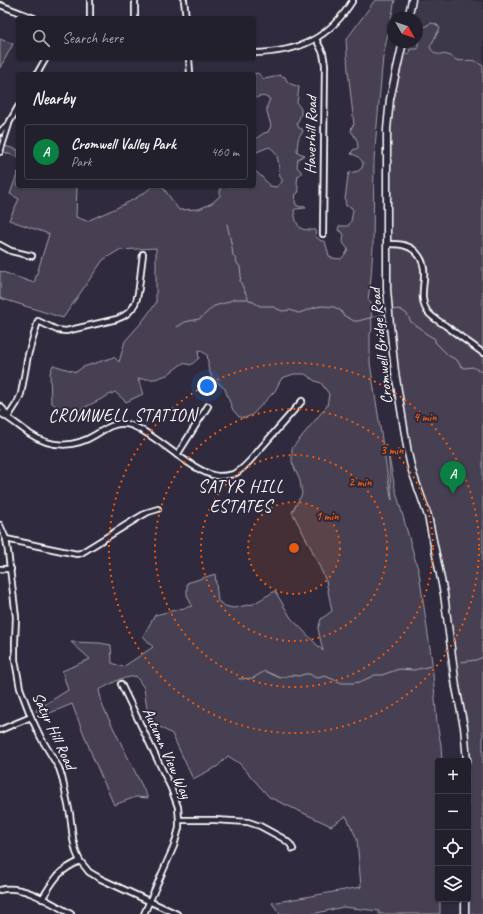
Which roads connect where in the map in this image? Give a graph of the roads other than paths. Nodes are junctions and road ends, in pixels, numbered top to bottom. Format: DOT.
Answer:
graph roads {
  1 [pos="90,0"];
  2 [pos="135,0"];
  3 [pos="184,0"];
  4 [pos="353,0"];
  5 [pos="412,0"];
  6 [pos="0,5"];
  7 [pos="409,12"];
  8 [pos="29,16"];
  9 [pos="90,16"];
  10 [pos="135,16"];
  11 [pos="186,16"];
  12 [pos="316,38"];
  13 [pos="402,48"];
  14 [pos="256,53"];
  15 [pos="45,60"];
  16 [pos="189,60"];
  17 [pos="38,72"];
  18 [pos="190,72"];
  19 [pos="16,111"];
  20 [pos="9,123"];
  21 [pos="0,132"];
  22 [pos="0,152"];
  23 [pos="323,234"];
  24 [pos="387,244"];
  25 [pos="0,245"];
  26 [pos="143,254"];
  27 [pos="32,256"];
  28 [pos="483,353"];
  29 [pos="302,401"];
  30 [pos="0,406"];
  31 [pos="208,406"];
  32 [pos="0,413"];
  33 [pos="8,417"];
  34 [pos="177,455"];
  35 [pos="158,509"];
  36 [pos="0,525"];
  37 [pos="6,539"];
  38 [pos="0,569"];
  39 [pos="10,569"];
  40 [pos="121,684"];
  41 [pos="30,717"];
  42 [pos="0,730"];
  43 [pos="467,758"];
  44 [pos="179,820"];
  45 [pos="293,849"];
  46 [pos="80,861"];
  47 [pos="0,890"];
  48 [pos="42,899"];
  49 [pos="150,901"];
  50 [pos="465,902"];
  51 [pos="70,914"];
  52 [pos="144,914"];
  53 [pos="177,914"];
  54 [pos="465,914"];
  1 -- 9 [label="street"];
  2 -- 10 [label="street"];
  3 -- 11 [label="street"];
  4 -- 12 [label="street"];
  5 -- 7 [label="main road"];
  6 -- 8 [label="street"];
  12 -- 14 [label="street"];
  12 -- 23 [label="street, Haverhill Road"];
  13 -- 24 [label="main road, Cromwell Bridge Road"];
  15 -- 17 [label="street"];
  16 -- 18 [label="street"];
  19 -- 20 [label="street"];
  20 -- 21 [label="street"];
  20 -- 22 [label="street"];
  24 -- 28 [label="street"];
  24 -- 43 [label="main road, Cromwell Bridge Road"];
  25 -- 27 [label="street"];
  26 -- 33 [label="street"];
  29 -- 34 [label="street"];
  30 -- 33 [label="street"];
  31 -- 34 [label="street"];
  32 -- 33 [label="street"];
  33 -- 34 [label="street"];
  35 -- 37 [label="street"];
  36 -- 37 [label="street, Satyr Hill Road"];
  37 -- 39 [label="street, Satyr Hill Road"];
  38 -- 39 [label="street"];
  39 -- 41 [label="street, Satyr Hill Road"];
  40 -- 44 [label="street, Autumn View Way"];
  41 -- 42 [label="street"];
  41 -- 46 [label="street, Satyr Hill Road"];
  44 -- 45 [label="street"];
  44 -- 49 [label="street, Autumn View Way"];
  46 -- 48 [label="street"];
  46 -- 49 [label="street, Satyr Hill Road"];
  47 -- 48 [label="street"];
  48 -- 51 [label="street"];
  49 -- 52 [label="street, Autumn View Way"];
  49 -- 53 [label="street, Satyr Hill Road"];
  50 -- 54 [label="main road"];
}
